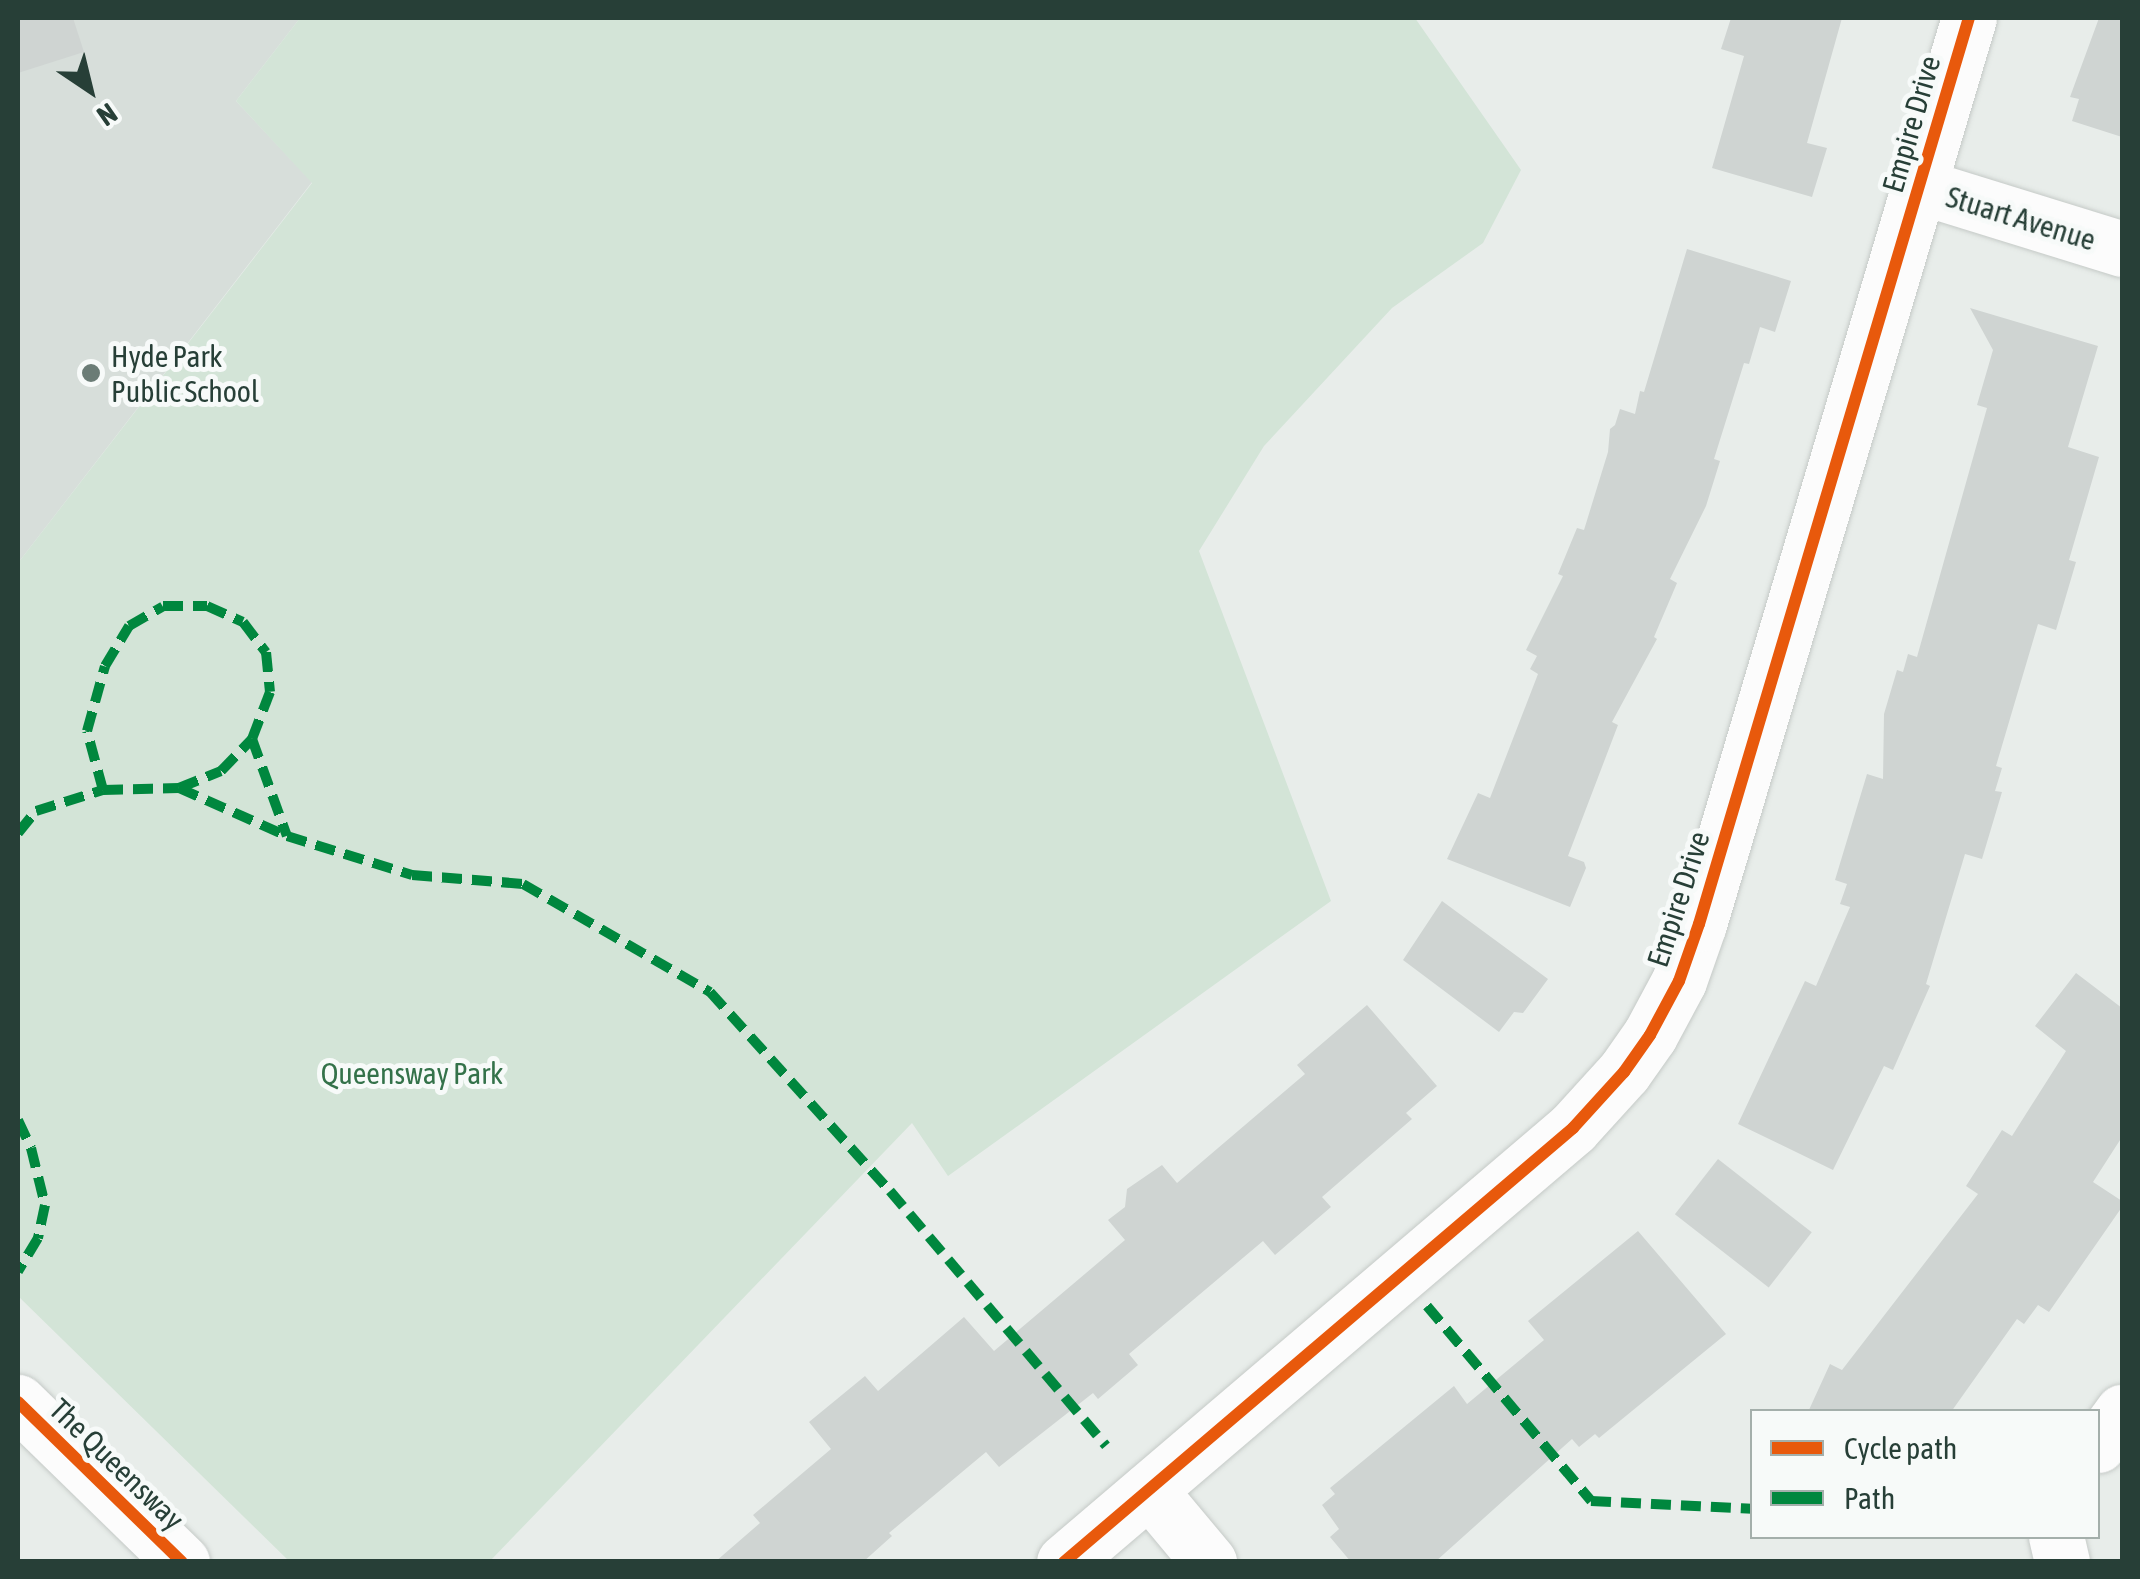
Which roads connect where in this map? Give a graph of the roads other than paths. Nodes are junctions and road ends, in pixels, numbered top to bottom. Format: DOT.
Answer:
graph roads {
  1 [pos="1969,18"];
  2 [pos="1920,186"];
  3 [pos="2122,250"];
  4 [pos="18,1402"];
  5 [pos="2122,1412"];
  6 [pos="2100,1442"];
  7 [pos="1148,1490"];
  8 [pos="182,1562"];
  9 [pos="1064,1562"];
  10 [pos="1210,1562"];
  1 -- 2 [label="street, Empire Drive"];
  2 -- 3 [label="street, Stuart Avenue"];
  2 -- 7 [label="street, Empire Drive"];
  4 -- 8 [label="street, The Queensway"];
  5 -- 6 [label="street"];
  7 -- 9 [label="street, Empire Drive"];
  7 -- 10 [label="street"];
}
